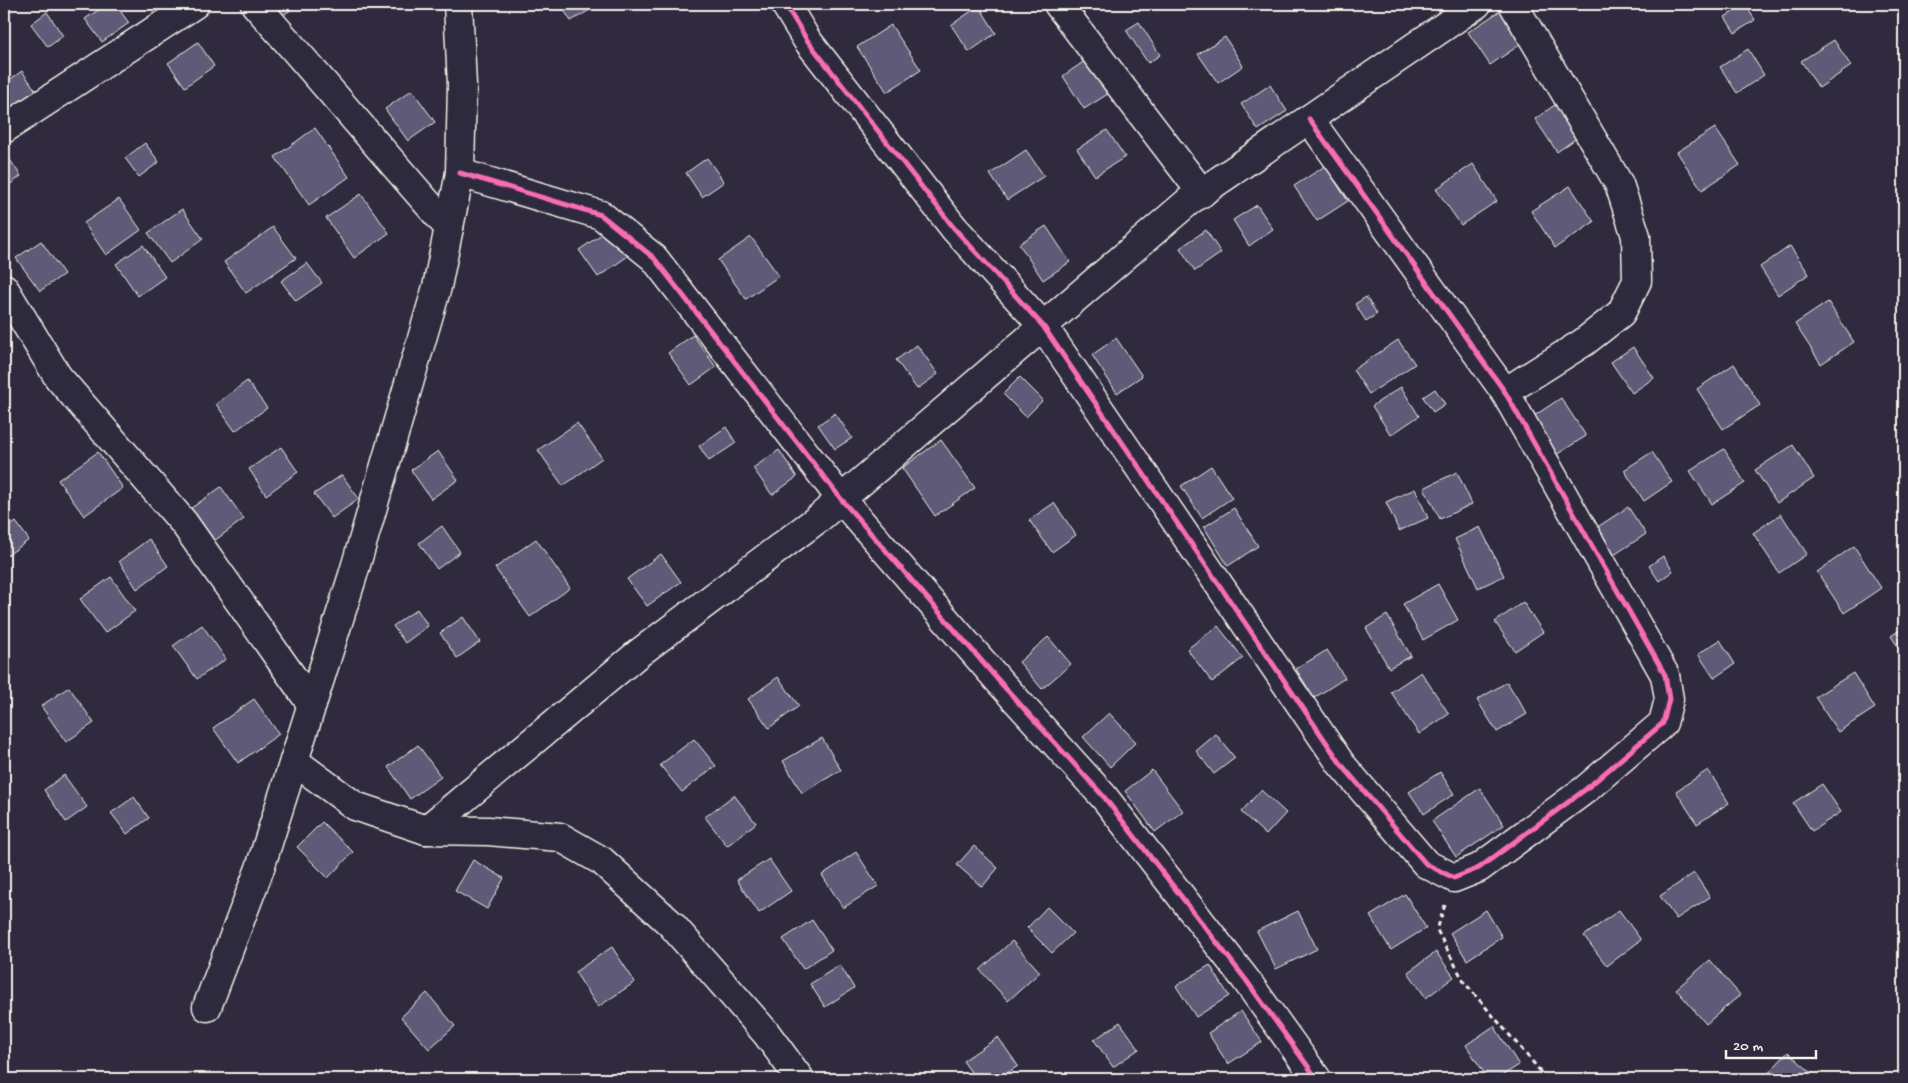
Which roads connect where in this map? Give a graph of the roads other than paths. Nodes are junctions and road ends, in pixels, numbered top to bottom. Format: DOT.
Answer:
graph roads {
  1 [pos="196,4"];
  2 [pos="255,4"];
  3 [pos="458,4"];
  4 [pos="785,4"];
  5 [pos="1058,4"];
  6 [pos="1477,4"];
  7 [pos="1513,4"];
  8 [pos="1308,119"];
  9 [pos="4,129"];
  10 [pos="460,173"];
  11 [pos="1202,193"];
  12 [pos="449,228"];
  13 [pos="4,288"];
  14 [pos="1043,326"];
  15 [pos="1505,392"];
  16 [pos="841,499"];
  17 [pos="312,705"];
  18 [pos="294,760"];
  19 [pos="426,830"];
  20 [pos="207,1007"];
  21 [pos="800,1079"];
  22 [pos="1317,1079"];
  1 -- 9 [label="street"];
  2 -- 12 [label="street"];
  3 -- 10 [label="street"];
  4 -- 14 [label="street"];
  5 -- 11 [label="street"];
  6 -- 8 [label="street"];
  7 -- 15 [label="street"];
  8 -- 11 [label="street"];
  8 -- 15 [label="street"];
  10 -- 12 [label="street"];
  10 -- 16 [label="street"];
  11 -- 14 [label="street"];
  12 -- 17 [label="street"];
  13 -- 17 [label="street"];
  14 -- 15 [label="street"];
  14 -- 16 [label="street"];
  16 -- 19 [label="street"];
  16 -- 22 [label="street"];
  17 -- 18 [label="street"];
  18 -- 19 [label="street"];
  18 -- 20 [label="street"];
  19 -- 21 [label="street"];
}
